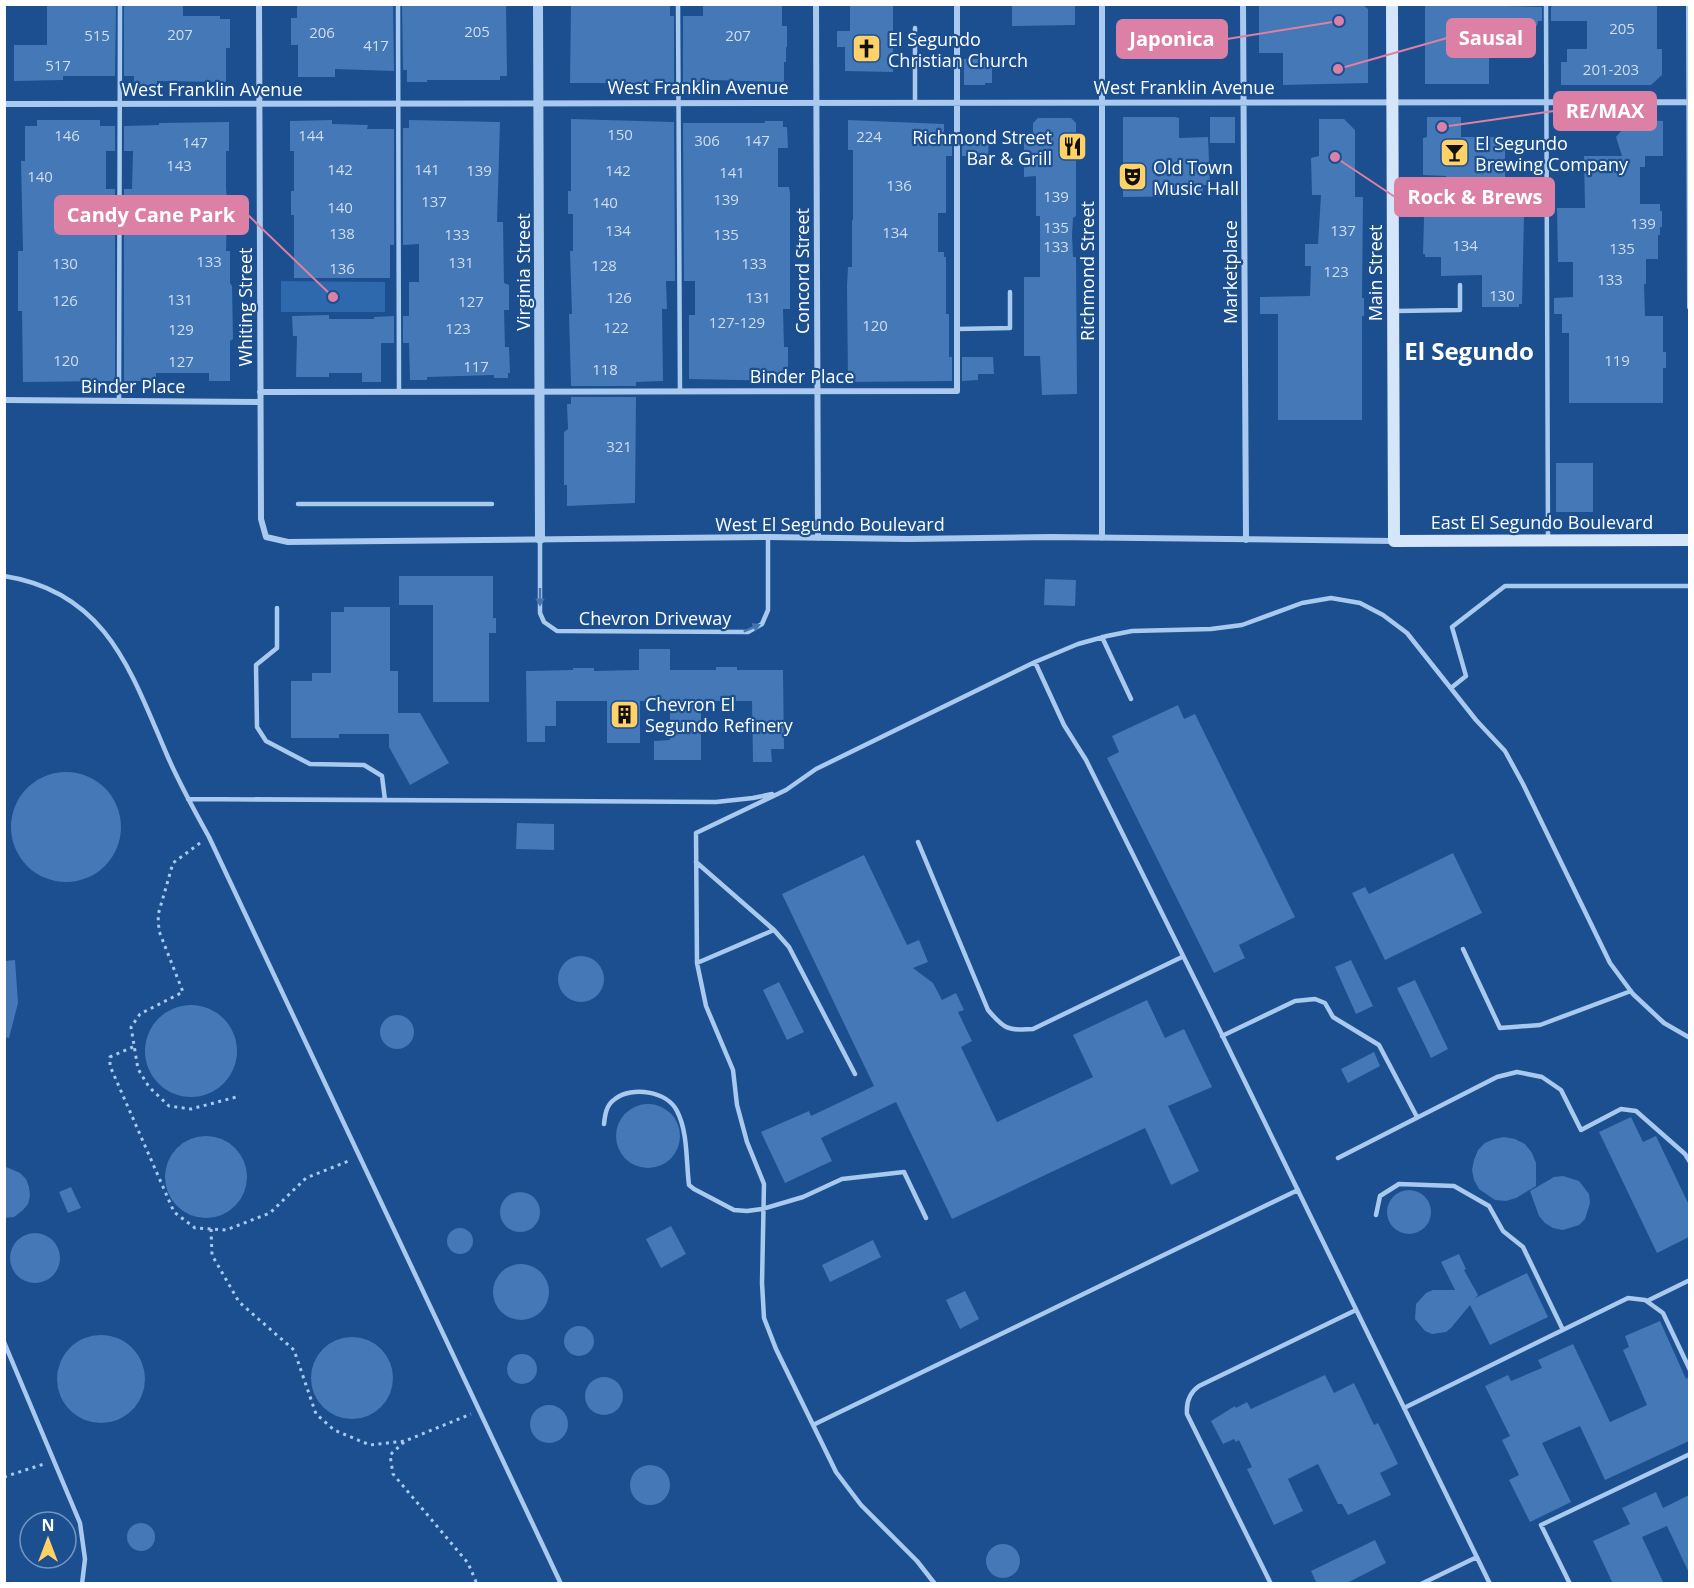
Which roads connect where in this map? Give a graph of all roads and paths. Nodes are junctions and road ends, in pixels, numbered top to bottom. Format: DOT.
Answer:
graph roads {
  1 [pos="120,4"];
  2 [pos="259,4"];
  3 [pos="398,4"];
  4 [pos="538,4"];
  5 [pos="678,4"];
  6 [pos="816,4"];
  7 [pos="957,4"];
  8 [pos="1102,4"];
  9 [pos="1243,4"];
  10 [pos="1392,4"];
  11 [pos="1546,4"];
  12 [pos="1689,4"];
  13 [pos="915,28"];
  14 [pos="1689,39"];
  15 [pos="678,102"];
  16 [pos="817,102"];
  17 [pos="915,102"];
  18 [pos="958,102"];
  19 [pos="1103,102"];
  20 [pos="1244,102"];
  21 [pos="1392,102"];
  22 [pos="1546,102"];
  23 [pos="1689,102"];
  24 [pos="259,103"];
  25 [pos="398,103"];
  26 [pos="539,103"];
  27 [pos="4,104"];
  28 [pos="121,104"];
  29 [pos="1460,285"];
  30 [pos="1010,292"];
  31 [pos="1689,307"];
  32 [pos="1393,311"];
  33 [pos="957,329"];
  34 [pos="817,391"];
  35 [pos="260,392"];
  36 [pos="399,392"];
  37 [pos="540,392"];
  38 [pos="680,392"];
  39 [pos="4,400"];
  40 [pos="119,400"];
  41 [pos="261,402"];
  42 [pos="298,504"];
  43 [pos="492,504"];
  44 [pos="266,537"];
  45 [pos="768,537"];
  46 [pos="818,538"];
  47 [pos="1102,538"];
  48 [pos="540,539"];
  49 [pos="1246,540"];
  50 [pos="1548,540"];
  51 [pos="1689,540"];
  52 [pos="1394,541"];
  53 [pos="4,576"];
  54 [pos="1689,586"];
  55 [pos="277,608"];
  56 [pos="1102,637"];
  57 [pos="1035,662"];
  58 [pos="1451,688"];
  59 [pos="1131,699"];
  60 [pos="786,790"];
  61 [pos="188,799"];
  62 [pos="385,800"];
  63 [pos="209,837"];
  64 [pos="918,842"];
  65 [pos="696,862"];
  66 [pos="774,930"];
  67 [pos="1463,949"];
  68 [pos="1182,957"];
  69 [pos="698,963"];
  70 [pos="1631,991"];
  71 [pos="1222,1036"];
  72 [pos="1689,1038"];
  73 [pos="133,1047"];
  74 [pos="855,1074"];
  75 [pos="240,1096"];
  76 [pos="1417,1118"];
  77 [pos="604,1124"];
  78 [pos="360,1157"];
  79 [pos="1338,1158"];
  80 [pos="1689,1162"];
  81 [pos="1298,1190"];
  82 [pos="762,1209"];
  83 [pos="1376,1215"];
  84 [pos="926,1218"];
  85 [pos="211,1229"];
  86 [pos="1689,1280"];
  87 [pos="1647,1301"];
  88 [pos="1356,1310"];
  89 [pos="1563,1330"];
  90 [pos="4,1342"];
  91 [pos="1689,1370"];
  92 [pos="1404,1408"];
  93 [pos="480,1410"];
  94 [pos="813,1425"];
  95 [pos="405,1441"];
  96 [pos="1689,1454"];
  97 [pos="54,1460"];
  98 [pos="4,1477"];
  99 [pos="1477,1557"];
  100 [pos="82,1584"];
  101 [pos="477,1584"];
  102 [pos="561,1584"];
  103 [pos="935,1584"];
  104 [pos="1271,1584"];
  105 [pos="1421,1584"];
  106 [pos="1490,1584"];
  107 [pos="1570,1584"];
  1 -- 28 [label="lane"];
  2 -- 24 [label="street, Whiting Street"];
  3 -- 25 [label="lane"];
  4 -- 26 [label="street, Virginia Street"];
  5 -- 15 [label="lane"];
  6 -- 16 [label="street, Concord Street"];
  7 -- 18 [label="street, Binder Place"];
  8 -- 19 [label="street, Richmond Street"];
  9 -- 20 [label="street, Marketplace"];
  10 -- 21 [label="main road, Main Street"];
  11 -- 22 [label="lane"];
  12 -- 14 [label="street"];
  13 -- 17 [label="lane"];
  14 -- 23 [label="street"];
  15 -- 16 [label="street, West Franklin Avenue"];
  15 -- 26 [label="street, West Franklin Avenue"];
  15 -- 38 [label="lane"];
  16 -- 17 [label="street, West Franklin Avenue"];
  16 -- 34 [label="street, Concord Street"];
  17 -- 18 [label="street, West Franklin Avenue"];
  18 -- 19 [label="street, West Franklin Avenue"];
  18 -- 33 [label="street, Binder Place"];
  19 -- 20 [label="street, West Franklin Avenue"];
  19 -- 47 [label="street, Richmond Street"];
  20 -- 21 [label="street, West Franklin Avenue"];
  20 -- 49 [label="street, Marketplace"];
  21 -- 22 [label="street, West Franklin Avenue"];
  21 -- 32 [label="main road, Main Street"];
  22 -- 23 [label="street, West Franklin Avenue"];
  22 -- 50 [label="lane"];
  23 -- 31 [label="street"];
  24 -- 25 [label="street, West Franklin Avenue"];
  24 -- 28 [label="street, West Franklin Avenue"];
  24 -- 35 [label="street, Whiting Street"];
  25 -- 26 [label="street, West Franklin Avenue"];
  25 -- 36 [label="lane"];
  26 -- 37 [label="street, Virginia Street"];
  27 -- 28 [label="street, West Franklin Avenue"];
  28 -- 40 [label="lane"];
  29 -- 32 [label="lane"];
  30 -- 33 [label="lane"];
  32 -- 52 [label="main road, Main Street"];
  33 -- 34 [label="street, Binder Place"];
  34 -- 38 [label="street, Binder Place"];
  34 -- 46 [label="street, Concord Street"];
  35 -- 36 [label="street, Binder Place"];
  35 -- 41 [label="street, Whiting Street"];
  36 -- 37 [label="street, Binder Place"];
  37 -- 38 [label="street, Binder Place"];
  37 -- 48 [label="street, Virginia Street"];
  39 -- 40 [label="street, Binder Place"];
  40 -- 41 [label="street, Binder Place"];
  41 -- 44 [label="street, Whiting Street"];
  42 -- 43 [label="lane"];
  44 -- 48 [label="street, West El Segundo Boulevard"];
  45 -- 46 [label="street, West El Segundo Boulevard"];
  45 -- 48 [label="street, West El Segundo Boulevard"];
  48 -- 45 [label="lane, Chevron Driveway, one-way"];
  46 -- 47 [label="street, West El Segundo Boulevard"];
  47 -- 49 [label="street, West El Segundo Boulevard"];
  49 -- 52 [label="street, West El Segundo Boulevard"];
  50 -- 51 [label="main road, East El Segundo Boulevard"];
  50 -- 52 [label="main road, East El Segundo Boulevard"];
  53 -- 61 [label="lane"];
  54 -- 58 [label="lane"];
  55 -- 62 [label="lane"];
  56 -- 57 [label="lane"];
  56 -- 58 [label="lane"];
  56 -- 59 [label="lane"];
  57 -- 60 [label="lane"];
  57 -- 68 [label="lane"];
  58 -- 70 [label="lane"];
  60 -- 62 [label="lane"];
  60 -- 65 [label="lane"];
  61 -- 62 [label="lane"];
  61 -- 63 [label="lane"];
  63 -- 73 [label="path"];
  63 -- 78 [label="lane"];
  64 -- 68 [label="lane"];
  65 -- 66 [label="lane"];
  65 -- 69 [label="lane"];
  66 -- 69 [label="lane"];
  66 -- 74 [label="lane"];
  67 -- 70 [label="lane"];
  68 -- 71 [label="lane"];
  69 -- 82 [label="lane"];
  70 -- 72 [label="lane"];
  71 -- 76 [label="lane"];
  71 -- 81 [label="lane"];
  73 -- 75 [label="path"];
  73 -- 85 [label="path"];
  76 -- 79 [label="lane"];
  76 -- 80 [label="lane"];
  77 -- 82 [label="lane"];
  78 -- 85 [label="path"];
  78 -- 93 [label="lane"];
  81 -- 88 [label="lane"];
  81 -- 94 [label="lane"];
  82 -- 84 [label="lane"];
  82 -- 94 [label="lane"];
  83 -- 89 [label="lane"];
  85 -- 95 [label="path"];
  86 -- 87 [label="lane"];
  87 -- 89 [label="lane"];
  87 -- 91 [label="lane"];
  88 -- 92 [label="lane"];
  88 -- 104 [label="lane"];
  89 -- 92 [label="lane"];
  90 -- 97 [label="lane"];
  92 -- 99 [label="lane"];
  93 -- 95 [label="path"];
  93 -- 102 [label="lane"];
  94 -- 103 [label="lane"];
  95 -- 101 [label="path"];
  96 -- 107 [label="lane"];
  97 -- 98 [label="path"];
  97 -- 100 [label="lane"];
  99 -- 105 [label="lane"];
  99 -- 106 [label="lane"];
}
